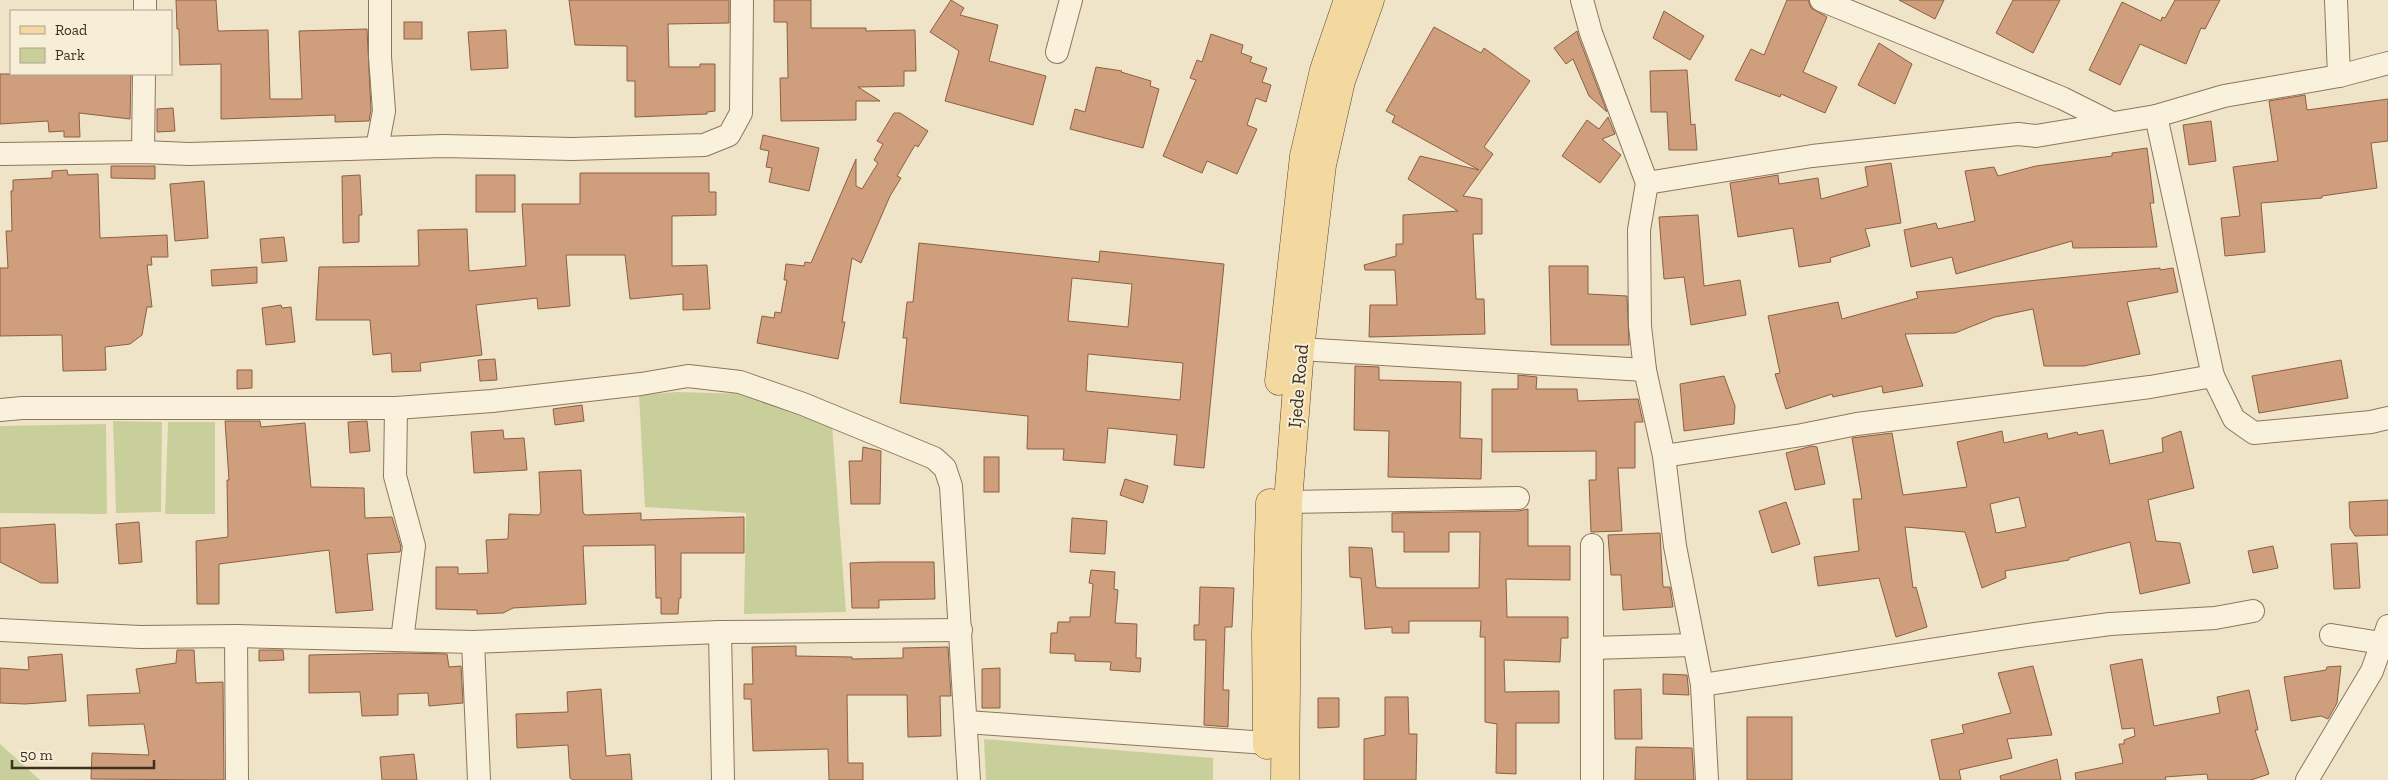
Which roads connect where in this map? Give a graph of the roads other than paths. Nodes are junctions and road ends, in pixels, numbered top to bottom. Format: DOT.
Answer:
graph roads {
  1 [pos="380,0"];
  2 [pos="742,0"];
  3 [pos="1071,0"];
  4 [pos="1348,0"];
  5 [pos="1370,0"];
  6 [pos="1582,0"];
  7 [pos="1821,0"];
  8 [pos="2336,0"];
  9 [pos="1057,52"];
  10 [pos="2388,63"];
  11 [pos="144,75"];
  12 [pos="2339,76"];
  13 [pos="2156,116"];
  14 [pos="2112,123"];
  15 [pos="377,148"];
  16 [pos="143,152"];
  17 [pos="0,154"];
  18 [pos="1647,183"];
  19 [pos="1300,349"];
  20 [pos="1645,370"];
  21 [pos="2213,376"];
  22 [pos="396,408"];
  23 [pos="0,410"];
  24 [pos="2388,418"];
  25 [pos="1664,456"];
  26 [pos="1518,498"];
  27 [pos="1288,502"];
  28 [pos="1592,545"];
  29 [pos="2252,611"];
  30 [pos="0,630"];
  31 [pos="961,630"];
  32 [pos="720,632"];
  33 [pos="1277,634"];
  34 [pos="2384,634"];
  35 [pos="2331,635"];
  36 [pos="236,636"];
  37 [pos="402,640"];
  38 [pos="472,642"];
  39 [pos="1693,644"];
  40 [pos="1592,648"];
  41 [pos="1702,685"];
  42 [pos="966,722"];
  43 [pos="1267,743"];
  44 [pos="238,780"];
  45 [pos="479,780"];
  46 [pos="723,780"];
  47 [pos="969,780"];
  48 [pos="1266,780"];
  49 [pos="1284,780"];
  50 [pos="1592,780"];
  51 [pos="1707,780"];
  52 [pos="2307,780"];
  1 -- 15 [label="street"];
  2 -- 15 [label="street"];
  3 -- 9 [label="street"];
  4 -- 33 [label="main road, Ijede Road"];
  5 -- 19 [label="main road, Ijede Road"];
  6 -- 18 [label="street"];
  7 -- 14 [label="street"];
  8 -- 12 [label="street"];
  10 -- 12 [label="street"];
  11 -- 16 [label="street"];
  12 -- 13 [label="street"];
  13 -- 14 [label="street"];
  13 -- 21 [label="street"];
  14 -- 18 [label="street"];
  15 -- 16 [label="street"];
  16 -- 17 [label="street"];
  18 -- 20 [label="street"];
  19 -- 20 [label="street"];
  19 -- 27 [label="main road, Ijede Road"];
  20 -- 25 [label="street"];
  21 -- 24 [label="street"];
  21 -- 25 [label="street"];
  22 -- 23 [label="street"];
  22 -- 31 [label="street"];
  22 -- 37 [label="street"];
  25 -- 39 [label="street"];
  26 -- 27 [label="street"];
  27 -- 33 [label="main road, Ijede Road"];
  28 -- 40 [label="street"];
  29 -- 41 [label="street"];
  30 -- 36 [label="street"];
  31 -- 32 [label="street"];
  31 -- 42 [label="street"];
  32 -- 38 [label="street"];
  32 -- 46 [label="street"];
  33 -- 43 [label="main road, Ijede Road"];
  33 -- 49 [label="main road, Ijede Road"];
  34 -- 35 [label="street"];
  34 -- 52 [label="street"];
  36 -- 37 [label="street"];
  36 -- 44 [label="street"];
  37 -- 38 [label="street"];
  38 -- 45 [label="street"];
  39 -- 40 [label="street"];
  39 -- 41 [label="street"];
  40 -- 50 [label="street"];
  41 -- 51 [label="street"];
  42 -- 43 [label="street"];
  42 -- 47 [label="street"];
  43 -- 48 [label="main road, Ijede Road"];
}
